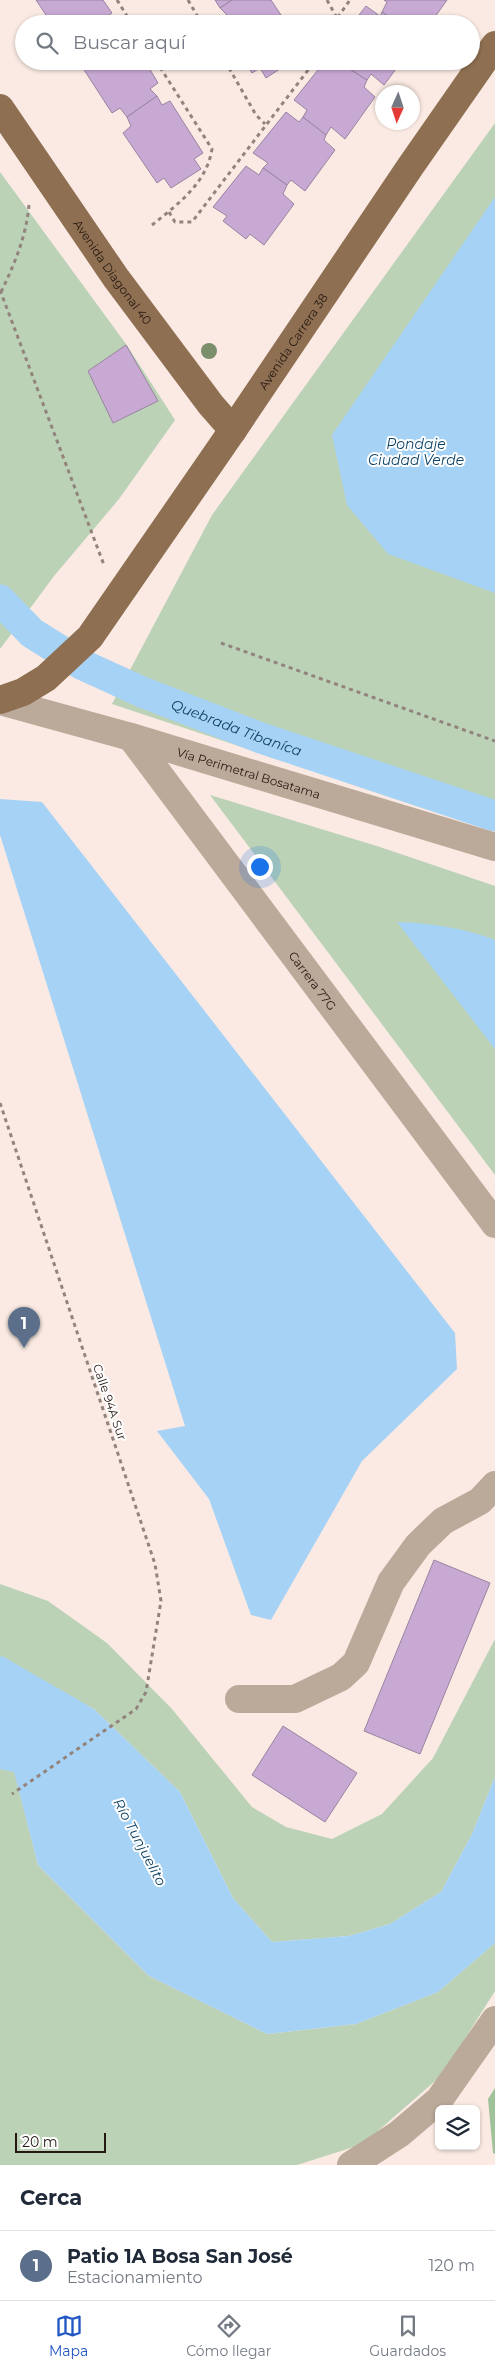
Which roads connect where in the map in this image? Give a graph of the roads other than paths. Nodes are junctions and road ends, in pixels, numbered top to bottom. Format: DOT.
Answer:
graph roads {
  1 [pos="495,45"];
  2 [pos="480,67"];
  3 [pos="478,70"];
  4 [pos="0,108"];
  5 [pos="233,430"];
  6 [pos="0,701"];
  7 [pos="131,737"];
  8 [pos="495,847"];
  9 [pos="495,1224"];
  10 [pos="495,1485"];
  11 [pos="240,1699"];
  12 [pos="495,2020"];
  13 [pos="351,2165"];
  1 -- 2 [label="main road, Avenida Carrera 38"];
  3 -- 5 [label="main road, Avenida Carrera 38"];
  4 -- 5 [label="main road, Avenida Diagonal 40"];
  5 -- 6 [label="main road, Avenida Carrera 38"];
  6 -- 7 [label="street, Vía Perimetral Bosatama"];
  7 -- 8 [label="street, Vía Perimetral Bosatama"];
  7 -- 9 [label="street, Carrera 77G"];
  10 -- 11 [label="street"];
  12 -- 13 [label="street"];
}
